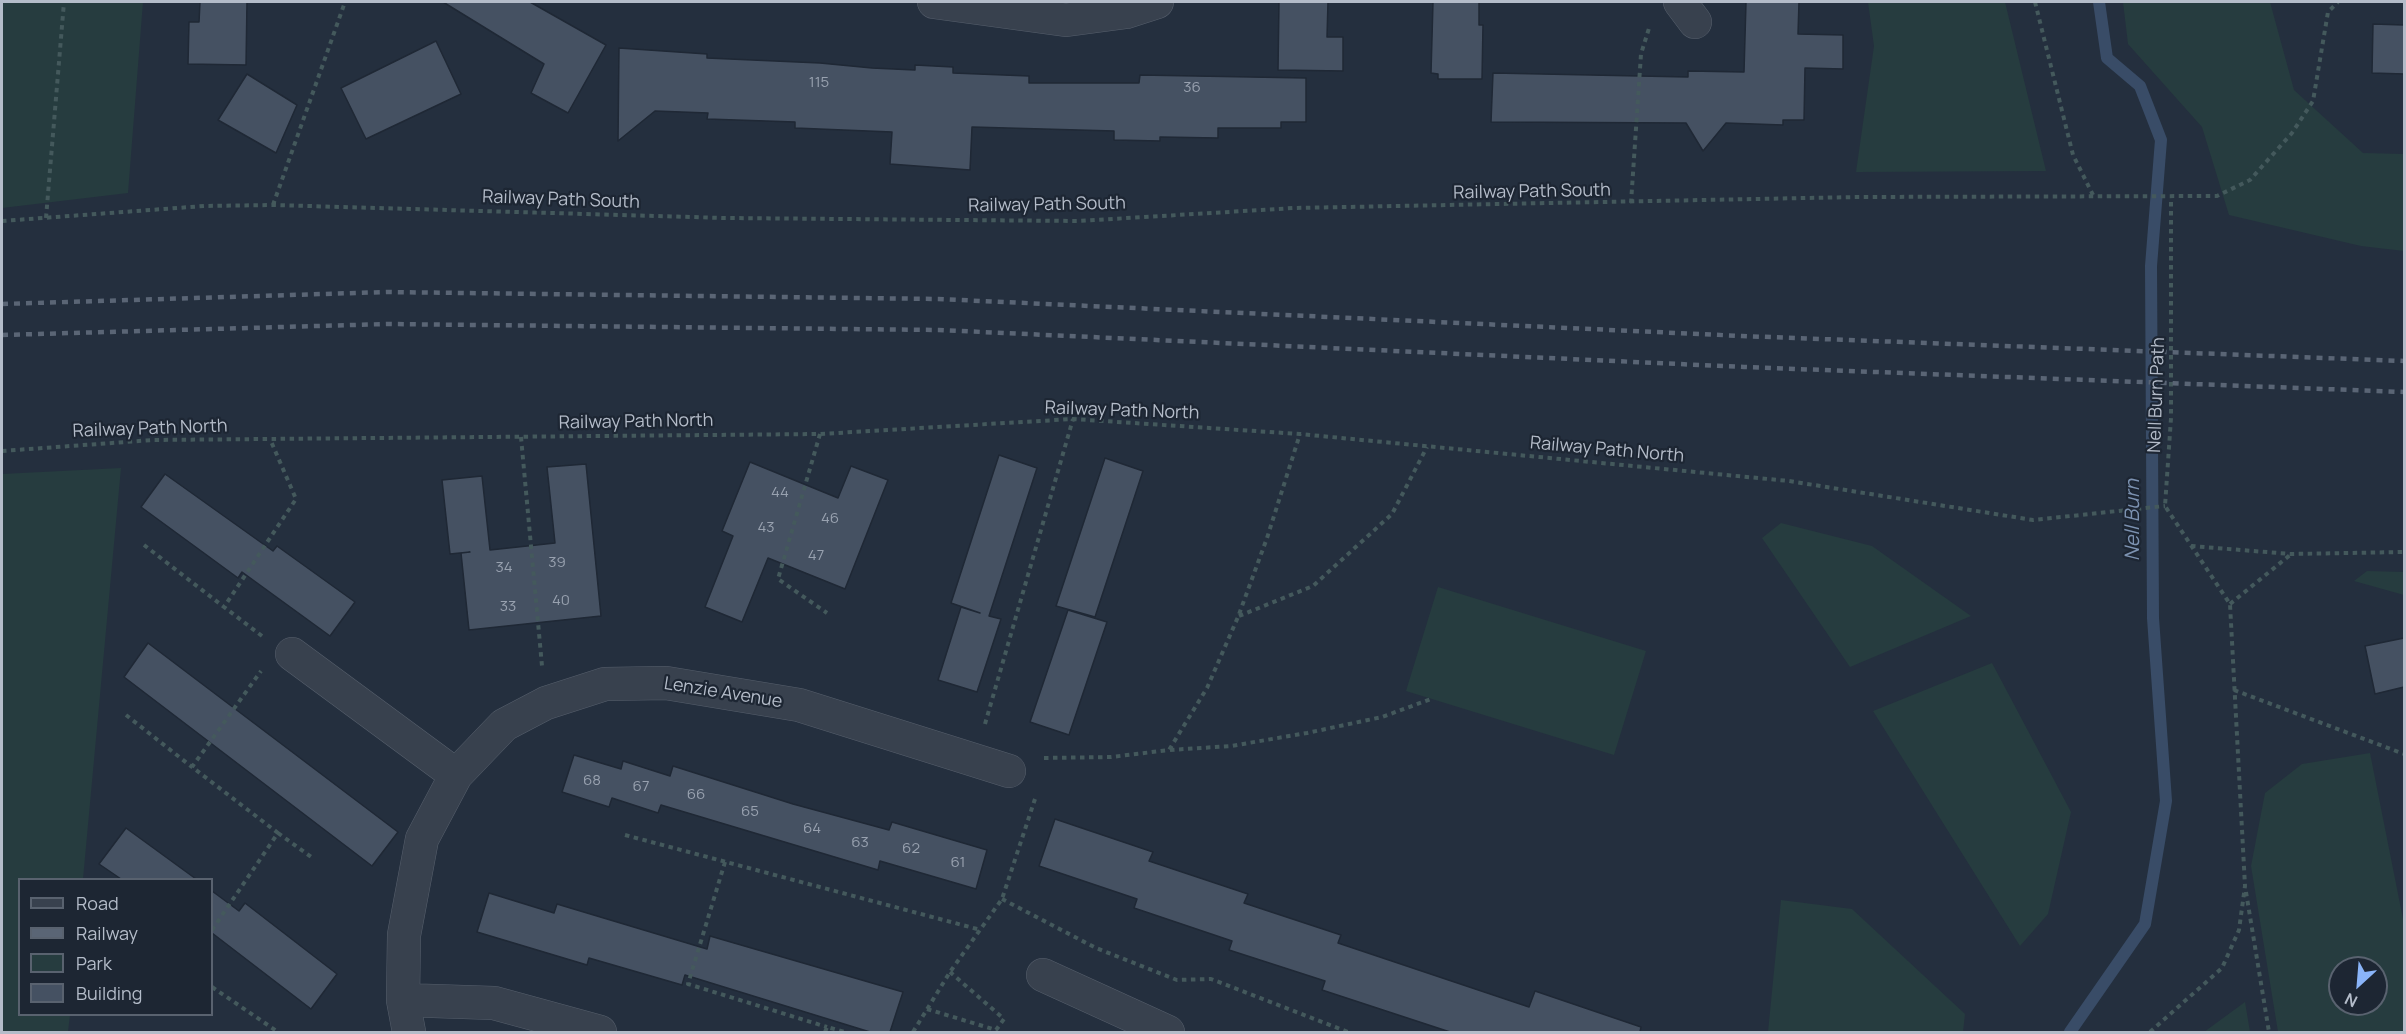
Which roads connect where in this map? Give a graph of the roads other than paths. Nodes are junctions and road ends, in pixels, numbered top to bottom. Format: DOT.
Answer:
graph roads {
  1 [pos="934,2"];
  2 [pos="1157,2"];
  3 [pos="275,654"];
  4 [pos="1009,771"];
  5 [pos="456,775"];
  6 [pos="1042,975"];
  7 [pos="404,1000"];
  8 [pos="409,1032"];
  9 [pos="600,1032"];
  10 [pos="1168,1032"];
  1 -- 2 [label="street"];
  3 -- 5 [label="street"];
  4 -- 5 [label="street, Lenzie Avenue"];
  5 -- 7 [label="street, Lenzie Avenue"];
  6 -- 10 [label="street"];
  7 -- 8 [label="street, Lenzie Avenue"];
  7 -- 9 [label="street"];
}
